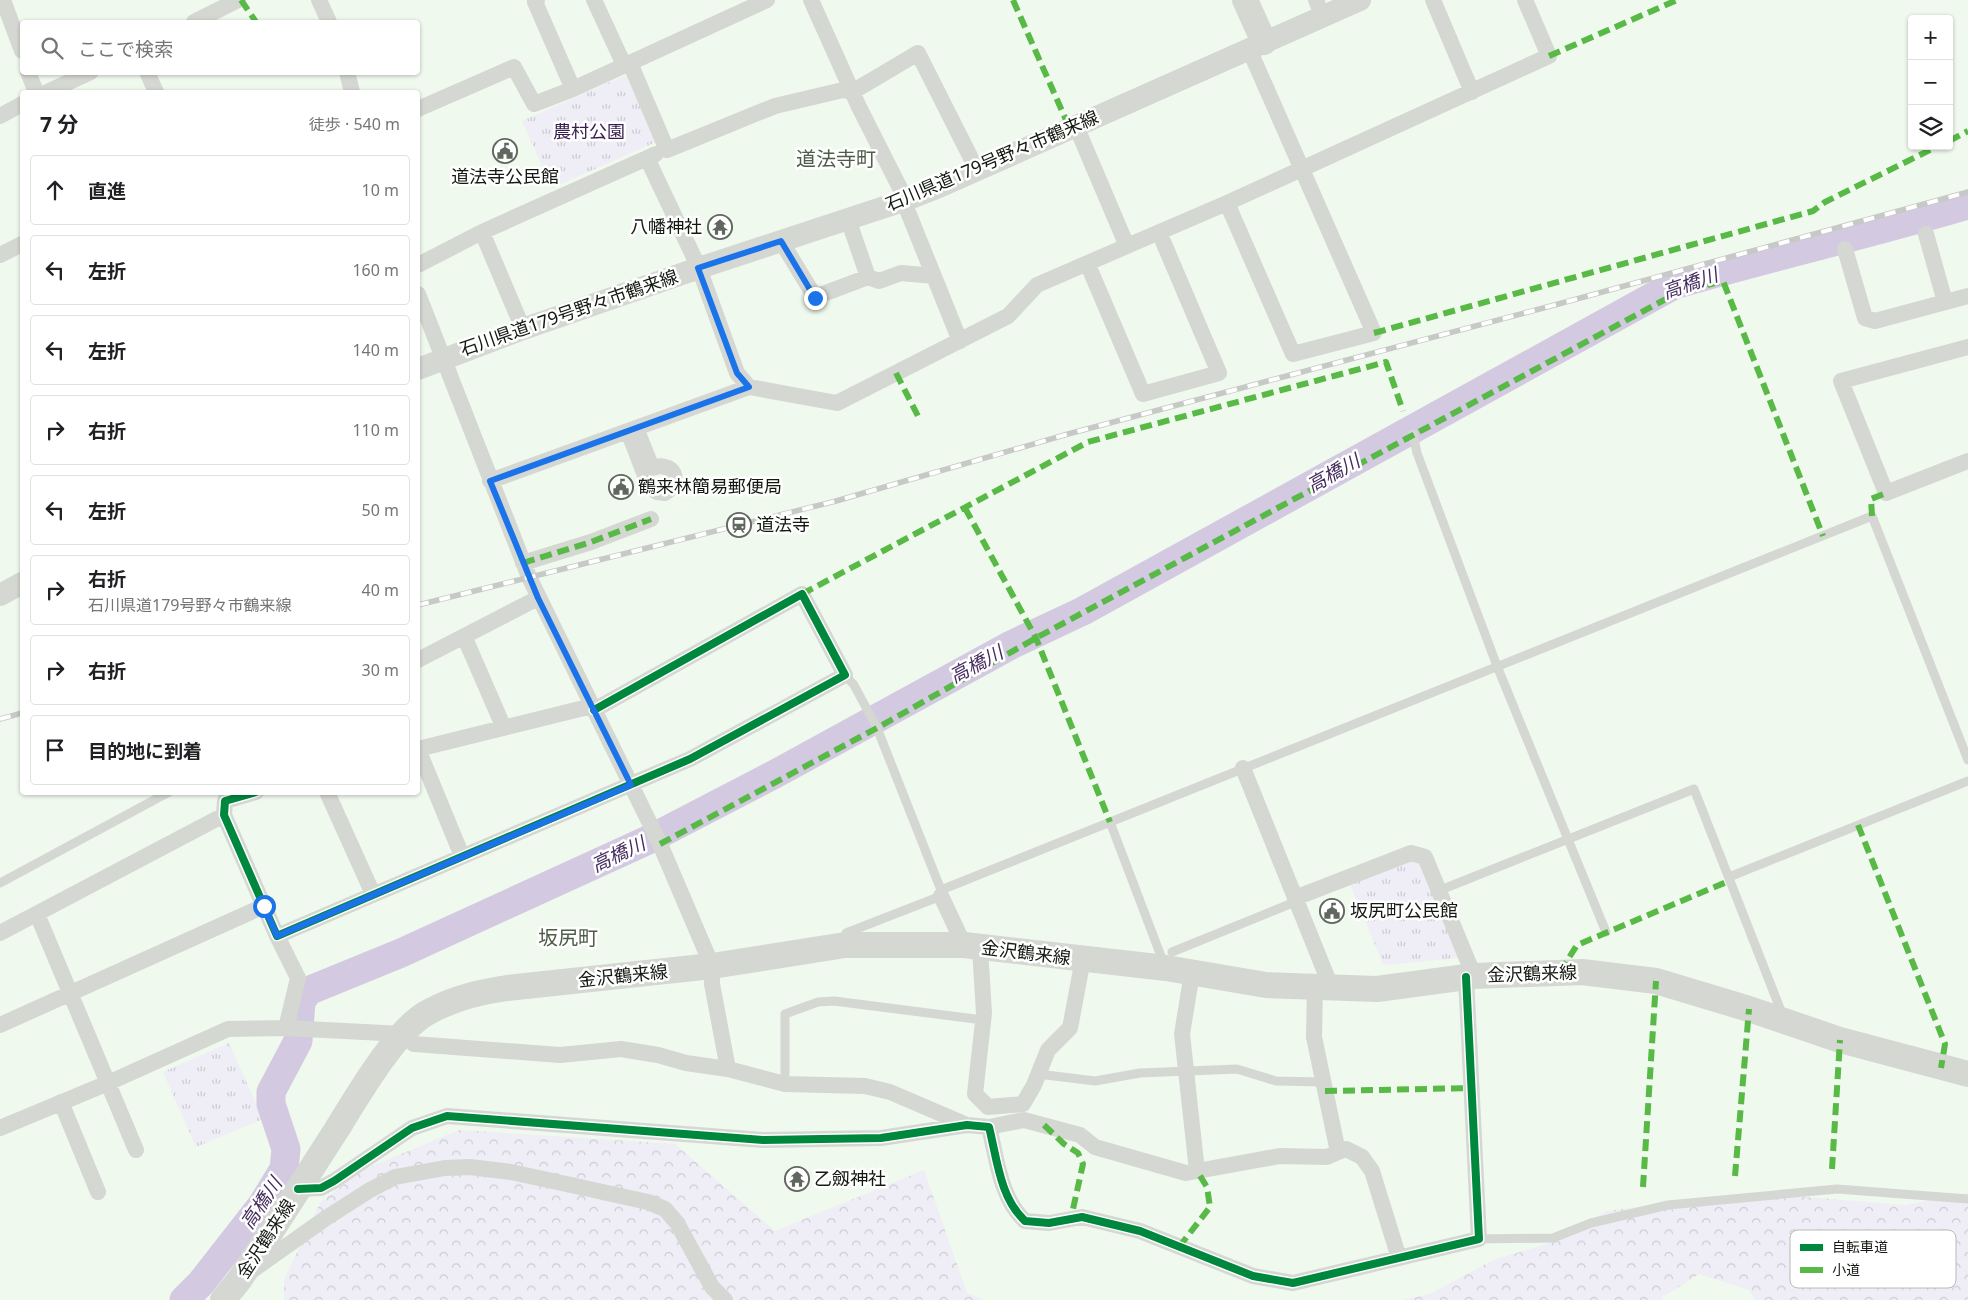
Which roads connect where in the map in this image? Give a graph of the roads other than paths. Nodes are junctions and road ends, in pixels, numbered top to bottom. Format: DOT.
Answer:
graph roads {
  1 [pos="3,0"];
  2 [pos="238,0"];
  3 [pos="319,0"];
  4 [pos="537,0"];
  5 [pos="594,0"];
  6 [pos="767,0"];
  7 [pos="810,0"];
  8 [pos="1245,0"];
  9 [pos="1360,0"];
  10 [pos="1433,0"];
  11 [pos="1525,0"];
  12 [pos="1319,8"];
  13 [pos="198,20"];
  14 [pos="328,20"];
  15 [pos="1256,45"];
  16 [pos="20,47"];
  17 [pos="627,64"];
  18 [pos="29,75"];
  19 [pos="84,75"];
  20 [pos="148,75"];
  21 [pos="348,75"];
  22 [pos="573,89"];
  23 [pos="35,90"];
  24 [pos="51,90"];
  25 [pos="155,90"];
  26 [pos="352,90"];
  27 [pos="852,92"];
  28 [pos="1472,92"];
  29 [pos="20,105"];
  30 [pos="420,108"];
  31 [pos="0,116"];
  32 [pos="1076,126"];
  33 [pos="667,150"];
  34 [pos="647,158"];
  35 [pos="1301,169"];
  36 [pos="977,170"];
  37 [pos="906,200"];
  38 [pos="1227,203"];
  39 [pos="848,219"];
  40 [pos="482,232"];
  41 [pos="1159,232"];
  42 [pos="1926,234"];
  43 [pos="781,241"];
  44 [pos="20,245"];
  45 [pos="1128,246"];
  46 [pos="1845,249"];
  47 [pos="0,255"];
  48 [pos="420,265"];
  49 [pos="1088,265"];
  50 [pos="698,268"];
  51 [pos="934,276"];
  52 [pos="868,277"];
  53 [pos="1968,296"];
  54 [pos="420,300"];
  55 [pos="1946,302"];
  56 [pos="523,329"];
  57 [pos="960,341"];
  58 [pos="1968,347"];
  59 [pos="441,358"];
  60 [pos="420,368"];
  61 [pos="749,387"];
  62 [pos="1413,434"];
  63 [pos="1968,461"];
  64 [pos="490,481"];
  65 [pos="651,519"];
  66 [pos="523,563"];
  67 [pos="20,584"];
  68 [pos="0,595"];
  69 [pos="538,598"];
  70 [pos="464,636"];
  71 [pos="420,659"];
  72 [pos="1497,666"];
  73 [pos="845,675"];
  74 [pos="593,708"];
  75 [pos="504,728"];
  76 [pos="420,745"];
  77 [pos="420,748"];
  78 [pos="1968,760"];
  79 [pos="1243,768"];
  80 [pos="1968,781"];
  81 [pos="631,785"];
  82 [pos="163,795"];
  83 [pos="246,795"];
  84 [pos="328,795"];
  85 [pos="224,816"];
  86 [pos="1110,822"];
  87 [pos="1568,839"];
  88 [pos="462,856"];
  89 [pos="1729,877"];
  90 [pos="0,883"];
  91 [pos="1438,891"];
  92 [pos="941,893"];
  93 [pos="373,894"];
  94 [pos="1295,900"];
  95 [pos="264,906"];
  96 [pos="37,914"];
  97 [pos="1606,932"];
  98 [pos="0,933"];
  99 [pos="277,936"];
  100 [pos="845,945"];
  101 [pos="972,946"];
  102 [pos="1083,959"];
  103 [pos="1169,960"];
  104 [pos="712,966"];
  105 [pos="1192,973"];
  106 [pos="1470,977"];
  107 [pos="1323,987"];
  108 [pos="70,994"];
  109 [pos="984,1020"];
  110 [pos="1785,1021"];
  111 [pos="0,1025"];
  112 [pos="295,1028"];
  113 [pos="402,1034"];
  114 [pos="728,1069"];
  115 [pos="1186,1070"];
  116 [pos="1038,1074"];
  117 [pos="1968,1074"];
  118 [pos="1323,1082"];
  119 [pos="108,1083"];
  120 [pos="785,1084"];
  121 [pos="61,1102"];
  122 [pos="967,1126"];
  123 [pos="989,1127"];
  124 [pos="0,1128"];
  125 [pos="136,1150"];
  126 [pos="1338,1152"];
  127 [pos="1197,1170"];
  128 [pos="298,1189"];
  129 [pos="98,1192"];
  130 [pos="1968,1199"];
  131 [pos="1479,1239"];
  132 [pos="1399,1258"];
  133 [pos="240,1279"];
  134 [pos="223,1300"];
  135 [pos="725,1300"];
  1 -- 16 [label="street"];
  2 -- 13 [label="street"];
  3 -- 14 [label="street"];
  4 -- 22 [label="street"];
  5 -- 17 [label="street"];
  6 -- 17 [label="street"];
  7 -- 27 [label="street"];
  8 -- 15 [label="main road"];
  9 -- 12 [label="main road, 石川県道179号野々市鶴来線"];
  10 -- 28 [label="street"];
  11 -- 28 [label="street"];
  12 -- 15 [label="main road, 石川県道179号野々市鶴来線"];
  15 -- 32 [label="main road, 石川県道179号野々市鶴来線"];
  15 -- 35 [label="street"];
  17 -- 22 [label="street"];
  17 -- 33 [label="street"];
  18 -- 23 [label="street"];
  19 -- 24 [label="street"];
  20 -- 25 [label="street"];
  21 -- 26 [label="street"];
  22 -- 30 [label="street"];
  27 -- 33 [label="street"];
  27 -- 36 [label="street"];
  27 -- 37 [label="street"];
  28 -- 35 [label="street"];
  29 -- 31 [label="street"];
  32 -- 36 [label="main road, 石川県道179号野々市鶴来線"];
  32 -- 45 [label="street"];
  33 -- 34 [label="street"];
  34 -- 40 [label="street"];
  34 -- 50 [label="street"];
  35 -- 38 [label="street"];
  35 -- 38 [label="street"];
  36 -- 37 [label="main road, 石川県道179号野々市鶴来線"];
  37 -- 39 [label="main road, 石川県道179号野々市鶴来線"];
  37 -- 51 [label="street"];
  38 -- 41 [label="street"];
  39 -- 43 [label="main road, 石川県道179号野々市鶴来線"];
  39 -- 52 [label="street"];
  40 -- 48 [label="street"];
  40 -- 56 [label="street"];
  41 -- 45 [label="street"];
  41 -- 49 [label="street"];
  42 -- 55 [label="street"];
  43 -- 50 [label="main road, 石川県道179号野々市鶴来線"];
  43 -- 52 [label="street"];
  44 -- 47 [label="street"];
  45 -- 49 [label="street"];
  46 -- 55 [label="street"];
  49 -- 57 [label="street"];
  50 -- 56 [label="main road, 石川県道179号野々市鶴来線"];
  50 -- 61 [label="street"];
  51 -- 52 [label="street"];
  51 -- 57 [label="street"];
  53 -- 55 [label="street"];
  54 -- 59 [label="street"];
  56 -- 59 [label="main road, 石川県道179号野々市鶴来線"];
  57 -- 61 [label="street"];
  58 -- 63 [label="street"];
  59 -- 60 [label="main road, 石川県道179号野々市鶴来線"];
  59 -- 64 [label="street"];
  61 -- 64 [label="street"];
  62 -- 72 [label="lane"];
  64 -- 66 [label="street"];
  65 -- 66 [label="street"];
  66 -- 69 [label="street"];
  67 -- 68 [label="main road"];
  69 -- 70 [label="street"];
  69 -- 74 [label="street"];
  70 -- 71 [label="street"];
  70 -- 75 [label="street"];
  72 -- 78 [label="lane"];
  72 -- 79 [label="lane"];
  72 -- 87 [label="lane"];
  73 -- 74 [label="street"];
  73 -- 81 [label="street"];
  73 -- 92 [label="lane"];
  74 -- 75 [label="street"];
  74 -- 81 [label="street"];
  75 -- 76 [label="street"];
  77 -- 88 [label="street"];
  79 -- 86 [label="lane"];
  79 -- 94 [label="street"];
  80 -- 89 [label="lane"];
  81 -- 88 [label="street"];
  81 -- 104 [label="street"];
  82 -- 90 [label="lane"];
  83 -- 85 [label="street"];
  84 -- 93 [label="street"];
  85 -- 95 [label="street"];
  85 -- 96 [label="street"];
  86 -- 92 [label="lane"];
  86 -- 103 [label="lane"];
  87 -- 89 [label="lane"];
  87 -- 91 [label="lane"];
  87 -- 97 [label="lane"];
  88 -- 93 [label="street"];
  89 -- 110 [label="lane"];
  91 -- 94 [label="street"];
  91 -- 106 [label="street"];
  92 -- 100 [label="lane"];
  92 -- 101 [label="street"];
  93 -- 99 [label="street"];
  94 -- 103 [label="lane"];
  94 -- 107 [label="street"];
  95 -- 99 [label="street"];
  95 -- 108 [label="street"];
  96 -- 98 [label="street"];
  96 -- 108 [label="street"];
  99 -- 112 [label="street"];
  100 -- 101 [label="main road, 金沢鶴来線"];
  100 -- 104 [label="main road, 金沢鶴来線"];
  101 -- 102 [label="main road, 金沢鶴来線"];
  101 -- 109 [label="street"];
  102 -- 103 [label="main road, 金沢鶴来線"];
  102 -- 116 [label="street"];
  103 -- 105 [label="main road, 金沢鶴来線"];
  104 -- 113 [label="main road, 金沢鶴来線"];
  104 -- 114 [label="street"];
  105 -- 107 [label="main road, 金沢鶴来線"];
  105 -- 115 [label="street"];
  106 -- 107 [label="main road, 金沢鶴来線"];
  106 -- 110 [label="main road, 金沢鶴来線"];
  106 -- 131 [label="street"];
  107 -- 118 [label="street"];
  108 -- 111 [label="street"];
  108 -- 119 [label="street"];
  109 -- 116 [label="street"];
  109 -- 120 [label="lane"];
  110 -- 117 [label="main road, 金沢鶴来線"];
  112 -- 113 [label="street"];
  112 -- 119 [label="street"];
  113 -- 114 [label="street"];
  113 -- 128 [label="main road, 金沢鶴来線"];
  114 -- 120 [label="street"];
  115 -- 116 [label="lane"];
  115 -- 118 [label="lane"];
  115 -- 127 [label="street"];
  118 -- 126 [label="street"];
  119 -- 121 [label="street"];
  119 -- 125 [label="street"];
  120 -- 122 [label="street"];
  121 -- 124 [label="street"];
  121 -- 129 [label="street"];
  122 -- 123 [label="street"];
  122 -- 128 [label="street"];
  123 -- 127 [label="street"];
  123 -- 132 [label="street"];
  126 -- 127 [label="street"];
  126 -- 132 [label="street"];
  128 -- 133 [label="main road, 金沢鶴来線"];
  130 -- 131 [label="lane"];
  131 -- 132 [label="street"];
  133 -- 134 [label="main road, 金沢鶴来線"];
  133 -- 135 [label="street"];
}
